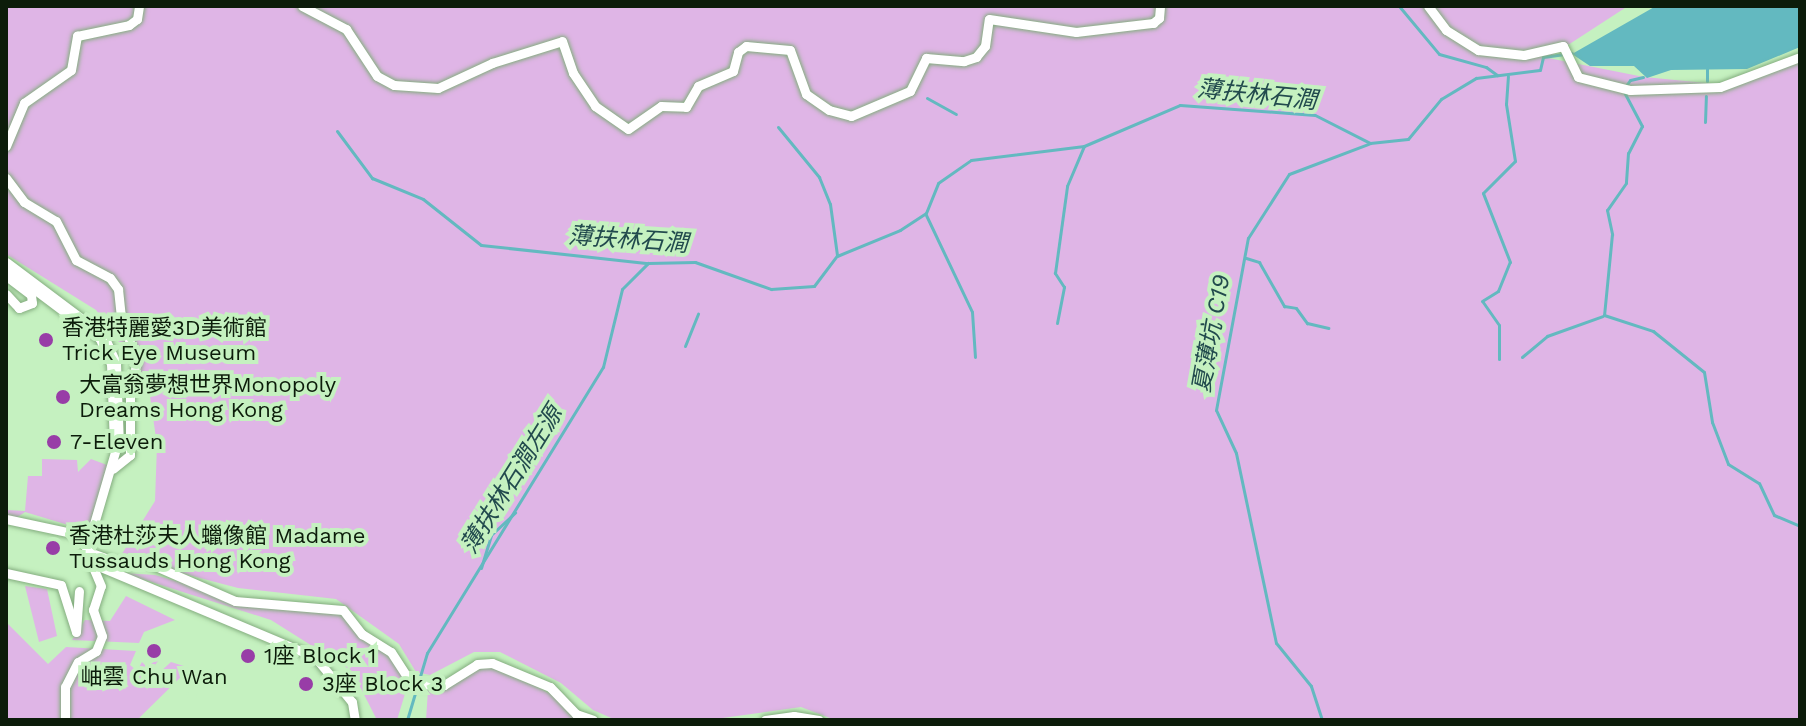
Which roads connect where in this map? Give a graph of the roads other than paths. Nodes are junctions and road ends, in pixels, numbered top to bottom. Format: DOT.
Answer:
graph roads {
  1 [pos="139,6"];
  2 [pos="302,6"];
  3 [pos="1160,6"];
  4 [pos="1428,6"];
  5 [pos="1800,57"];
  6 [pos="6,146"];
  7 [pos="6,178"];
  8 [pos="6,265"];
  9 [pos="6,276"];
  10 [pos="6,294"];
  11 [pos="117,445"];
  12 [pos="113,469"];
  13 [pos="6,519"];
  14 [pos="91,537"];
  15 [pos="87,557"];
  16 [pos="6,573"];
  17 [pos="79,591"];
  18 [pos="65,720"];
  19 [pos="355,720"];
  20 [pos="593,720"];
  21 [pos="765,720"];
  22 [pos="819,720"];
  1 -- 6 [label="street"];
  2 -- 3 [label="street"];
  4 -- 5 [label="street"];
  7 -- 12 [label="street"];
  8 -- 11 [label="main road"];
  9 -- 10 [label="street"];
  11 -- 12 [label="street"];
  12 -- 14 [label="street"];
  13 -- 14 [label="street"];
  14 -- 15 [label="street"];
  15 -- 18 [label="street"];
  15 -- 19 [label="street"];
  15 -- 20 [label="street"];
  16 -- 17 [label="street"];
  21 -- 22 [label="street"];
}
